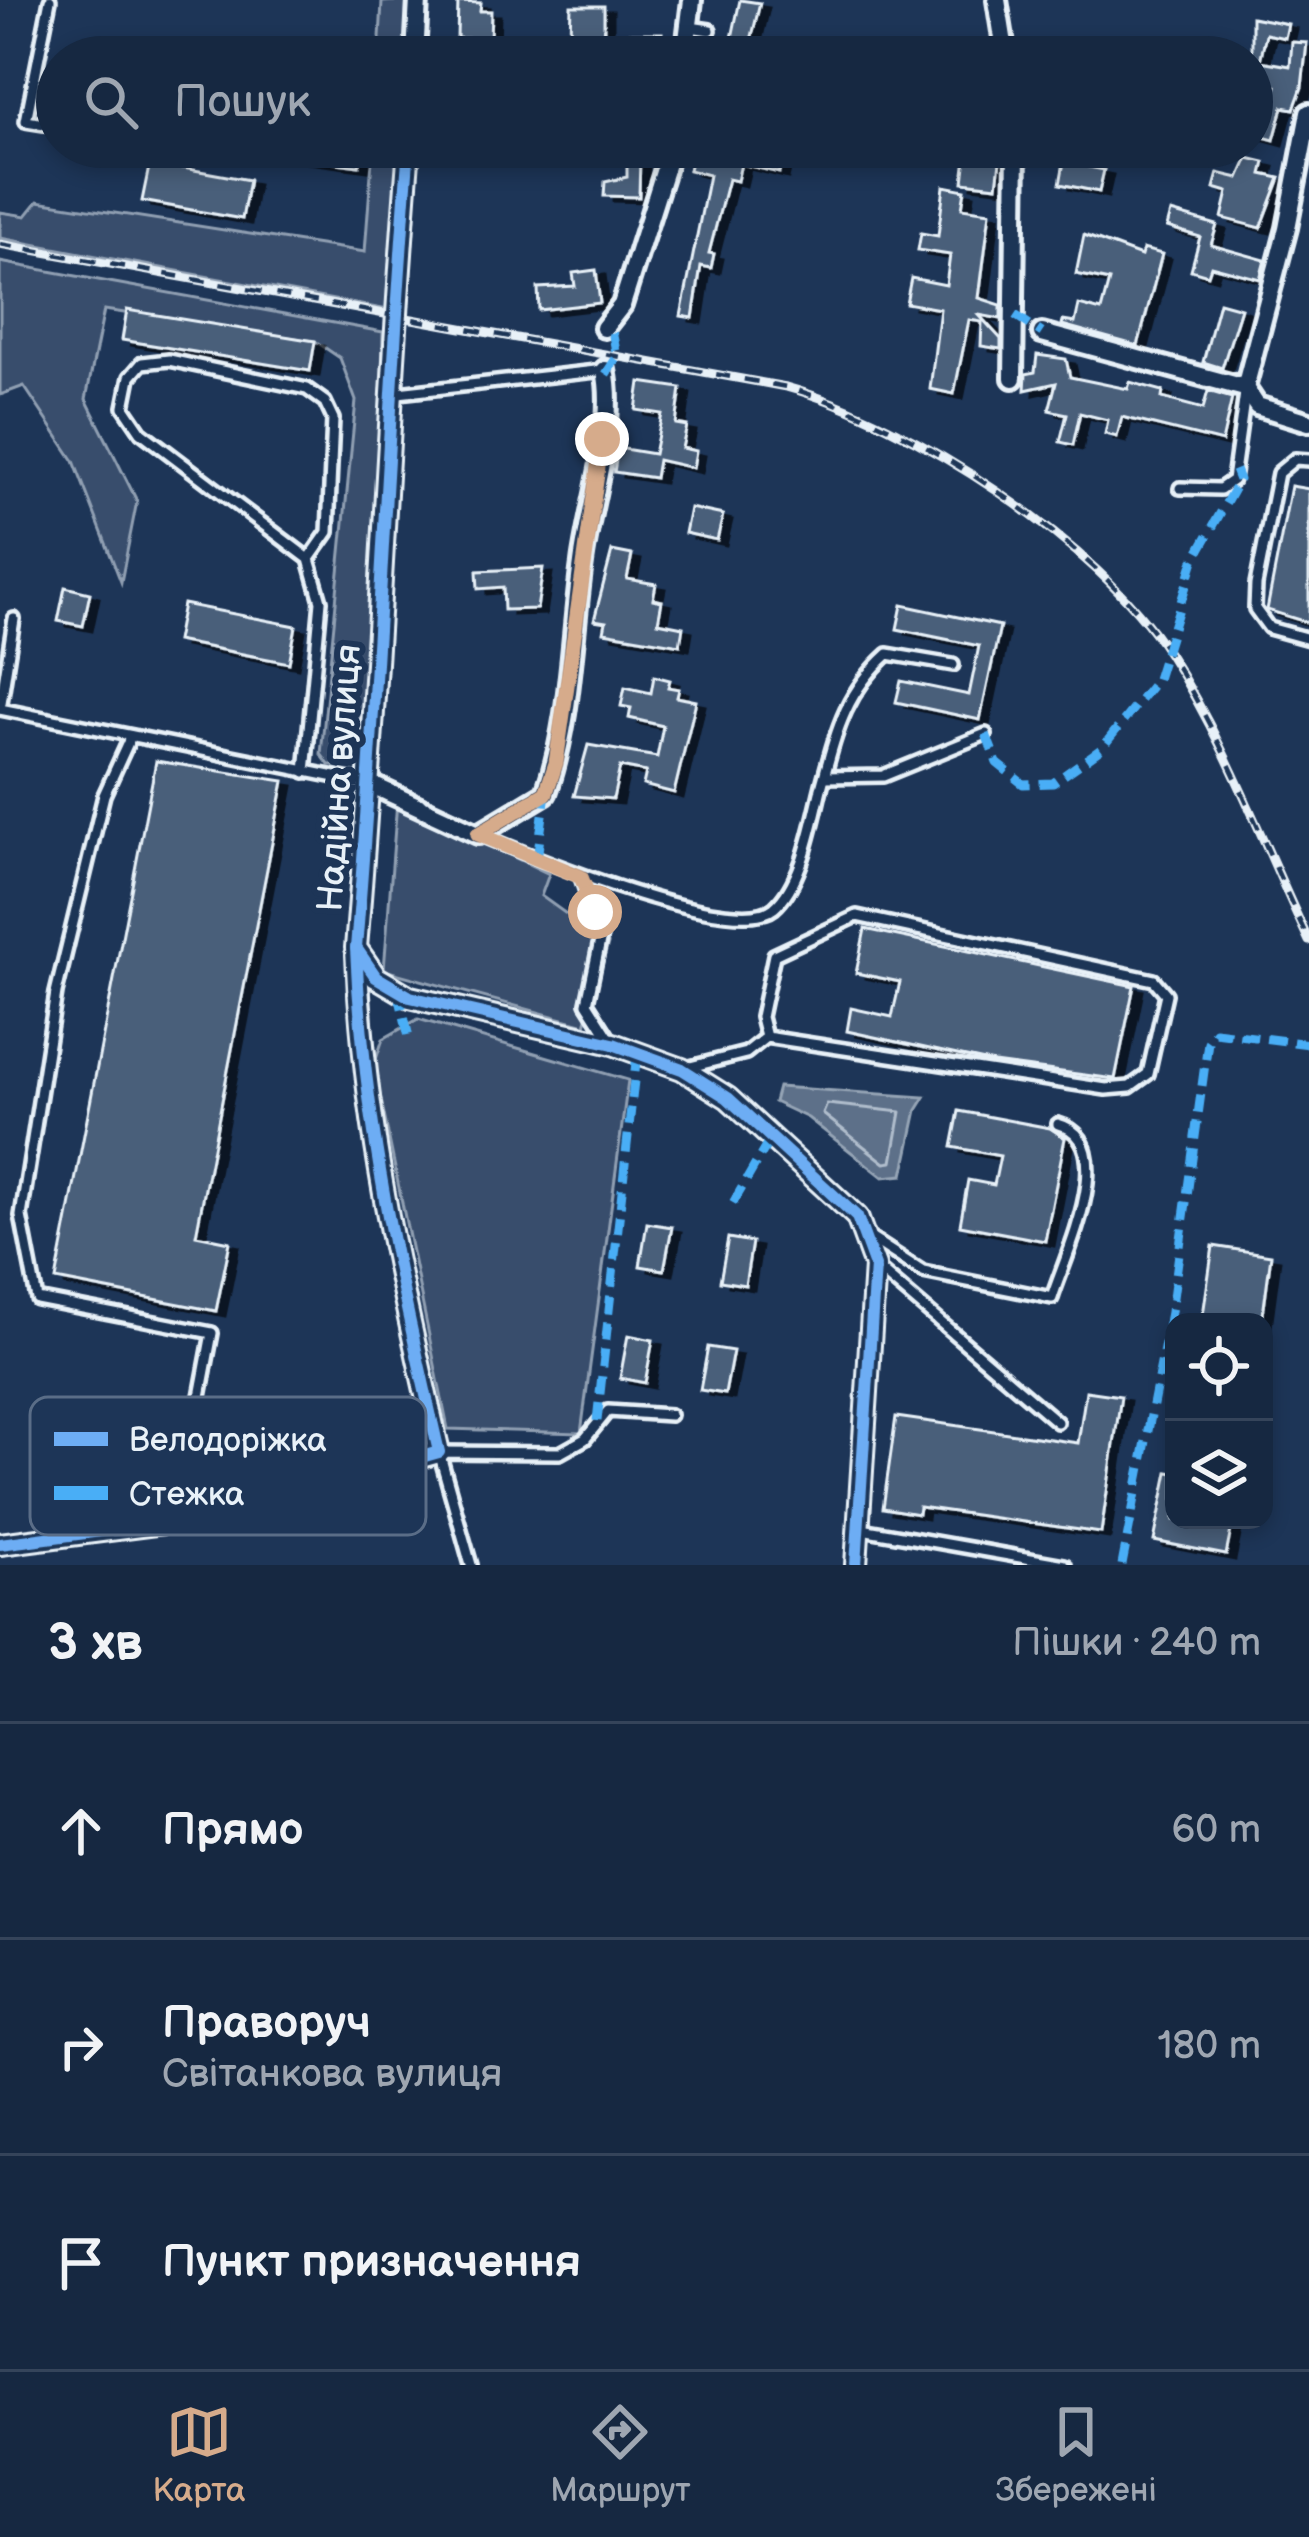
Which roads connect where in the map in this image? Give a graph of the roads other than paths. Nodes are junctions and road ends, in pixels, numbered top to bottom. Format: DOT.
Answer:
graph roads {
  1 [pos="50,0"];
  2 [pos="418,0"];
  3 [pos="692,0"];
  4 [pos="997,0"];
  5 [pos="690,27"];
  6 [pos="710,30"];
  7 [pos="43,36"];
  8 [pos="416,36"];
  9 [pos="688,36"];
  10 [pos="1003,36"];
  11 [pos="36,71"];
  12 [pos="1309,113"];
  13 [pos="36,123"];
  14 [pos="408,168"];
  15 [pos="665,168"];
  16 [pos="1016,168"];
  17 [pos="604,328"];
  18 [pos="1042,333"];
  19 [pos="605,370"];
  20 [pos="1012,378"];
  21 [pos="1246,388"];
  22 [pos="389,394"];
  23 [pos="1309,422"];
  24 [pos="1309,460"];
  25 [pos="1180,488"];
  26 [pos="309,560"];
  27 [pos="14,620"];
  28 [pos="1309,639"];
  29 [pos="953,665"];
  30 [pos="986,734"];
  31 [pos="131,736"];
  32 [pos="305,772"];
  33 [pos="825,777"];
  34 [pos="370,784"];
  35 [pos="478,834"];
  36 [pos="581,877"];
  37 [pos="356,948"];
  38 [pos="766,1037"];
  39 [pos="613,1045"];
  40 [pos="682,1069"];
  41 [pos="1058,1124"];
  42 [pos="869,1237"];
  43 [pos="875,1266"];
  44 [pos="200,1397"];
  45 [pos="670,1415"];
  46 [pos="1057,1422"];
  47 [pos="439,1452"];
  48 [pos="426,1456"];
  49 [pos="856,1528"];
  50 [pos="68,1535"];
  51 [pos="0,1544"];
  52 [pos="1004,1561"];
  53 [pos="471,1565"];
  54 [pos="856,1565"];
  55 [pos="1065,1565"];
  1 -- 7 [label="lane"];
  2 -- 8 [label="street"];
  3 -- 5 [label="street"];
  4 -- 10 [label="street"];
  5 -- 6 [label="lane"];
  5 -- 9 [label="street"];
  11 -- 13 [label="lane"];
  12 -- 21 [label="street"];
  14 -- 22 [label="street, Надійна вулиця"];
  15 -- 17 [label="street"];
  16 -- 20 [label="street"];
  18 -- 21 [label="street"];
  19 -- 22 [label="lane"];
  19 -- 35 [label="street"];
  21 -- 23 [label="street"];
  21 -- 25 [label="lane"];
  22 -- 34 [label="street, Надійна вулиця"];
  24 -- 28 [label="lane"];
  26 -- 26 [label="lane"];
  26 -- 32 [label="lane"];
  27 -- 31 [label="lane"];
  29 -- 33 [label="lane"];
  30 -- 33 [label="lane"];
  31 -- 32 [label="lane"];
  31 -- 44 [label="lane"];
  32 -- 34 [label="lane"];
  33 -- 36 [label="lane"];
  34 -- 35 [label="street"];
  34 -- 37 [label="street, Надійна вулиця"];
  35 -- 36 [label="lane"];
  36 -- 39 [label="lane"];
  37 -- 39 [label="street, Надійна вулиця"];
  37 -- 47 [label="street"];
  38 -- 38 [label="lane"];
  38 -- 40 [label="lane"];
  39 -- 40 [label="street, Надійна вулиця"];
  40 -- 42 [label="street, Надійна вулиця"];
  41 -- 42 [label="lane"];
  42 -- 43 [label="street"];
  43 -- 46 [label="lane"];
  43 -- 49 [label="street"];
  45 -- 47 [label="lane"];
  47 -- 48 [label="street"];
  47 -- 53 [label="lane"];
  49 -- 52 [label="lane"];
  49 -- 54 [label="street"];
  50 -- 51 [label="street"];
  52 -- 55 [label="lane"];
}
